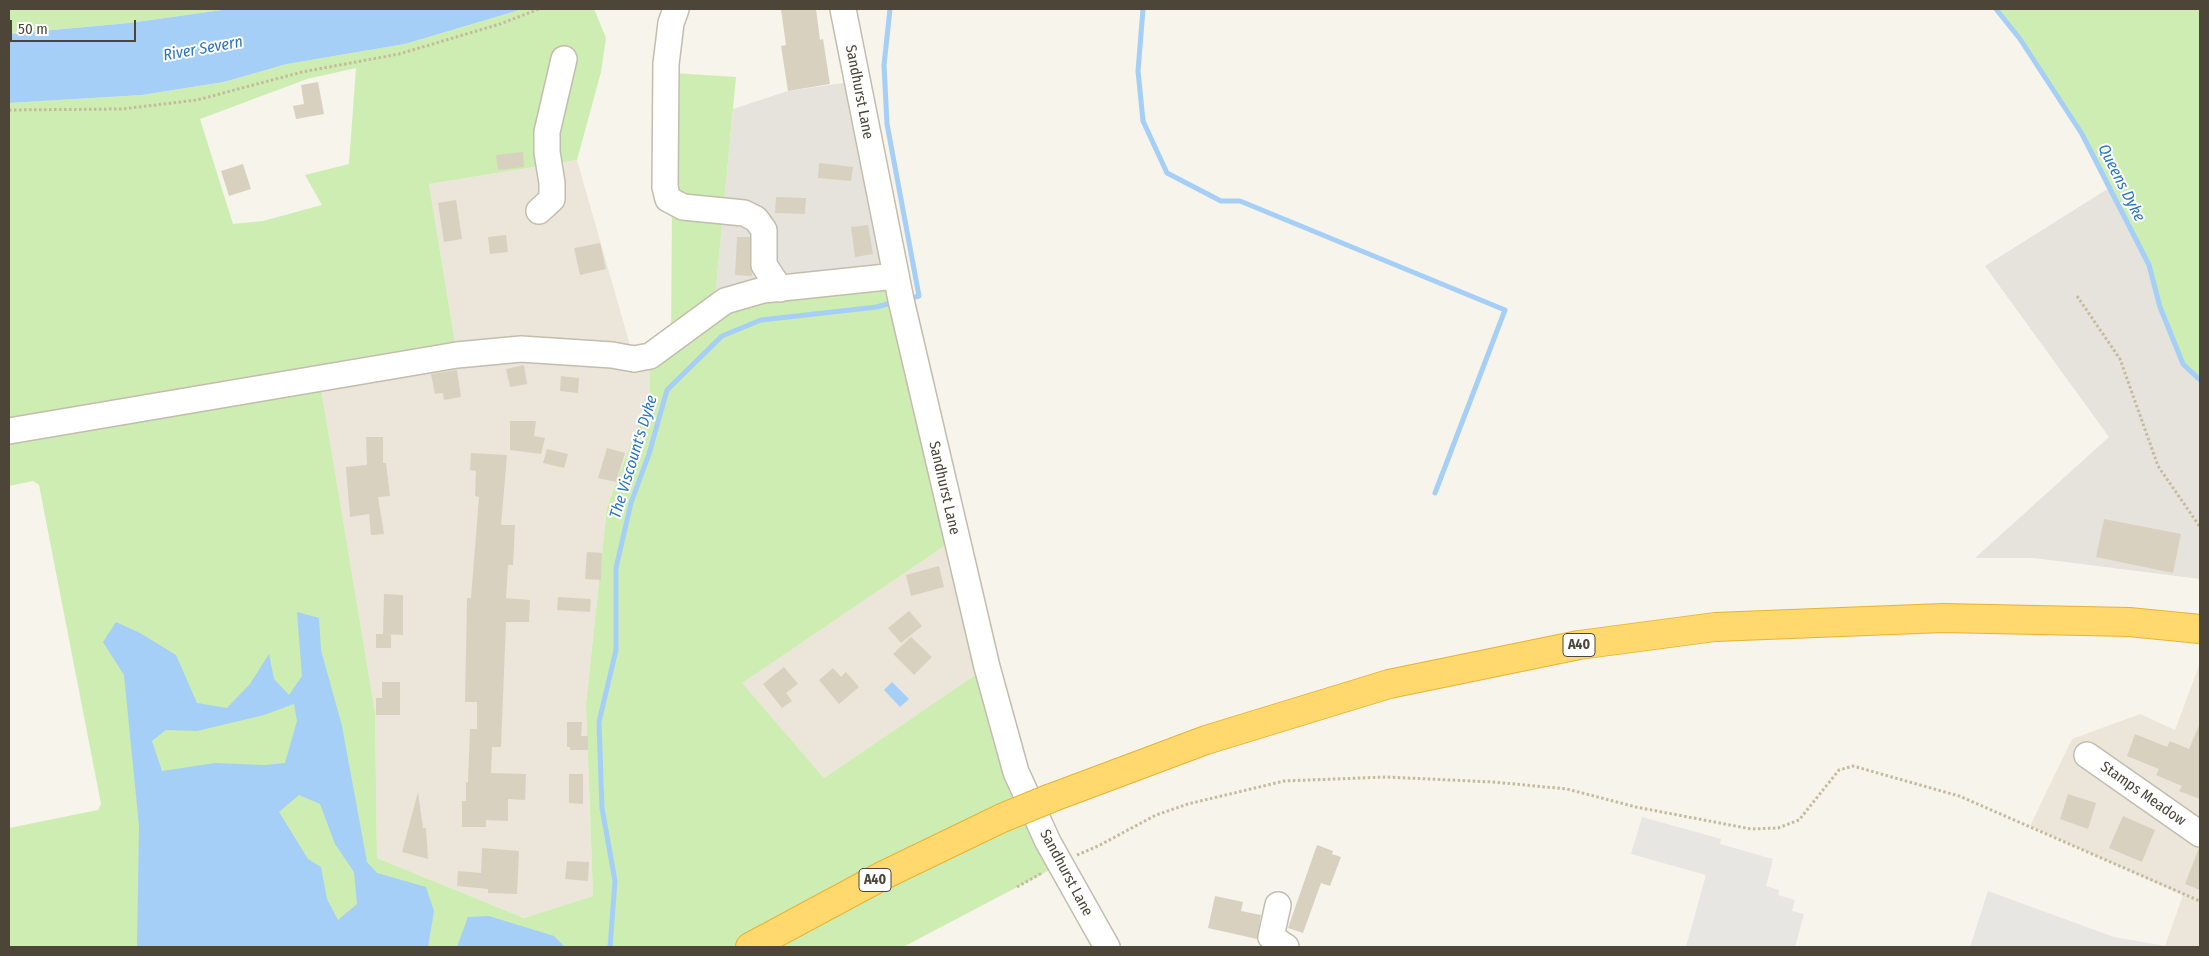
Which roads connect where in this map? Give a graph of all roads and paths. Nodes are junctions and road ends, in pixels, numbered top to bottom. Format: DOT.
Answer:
graph roads {
  1 [pos="539,9"];
  2 [pos="676,9"];
  3 [pos="843,9"];
  4 [pos="564,59"];
  5 [pos="9,110"];
  6 [pos="538,211"];
  7 [pos="896,276"];
  8 [pos="780,288"];
  9 [pos="2077,296"];
  10 [pos="9,431"];
  11 [pos="2200,527"];
  12 [pos="2200,629"];
  13 [pos="2087,754"];
  14 [pos="2200,834"];
  15 [pos="1061,864"];
  16 [pos="1037,875"];
  17 [pos="1016,886"];
  18 [pos="2200,901"];
  19 [pos="1278,906"];
  20 [pos="750,947"];
  21 [pos="1107,947"];
  22 [pos="1286,947"];
  1 -- 5 [label="path"];
  2 -- 8 [label="street"];
  3 -- 7 [label="street, Sandhurst Lane"];
  4 -- 6 [label="street"];
  7 -- 8 [label="street"];
  7 -- 15 [label="street, Sandhurst Lane"];
  8 -- 10 [label="street"];
  9 -- 11 [label="path"];
  12 -- 20 [label="highway, A40, bridge"];
  13 -- 14 [label="street, Stamps Meadow"];
  15 -- 18 [label="path"];
  15 -- 21 [label="street, Sandhurst Lane"];
  16 -- 17 [label="path"];
  19 -- 22 [label="street"];
}
